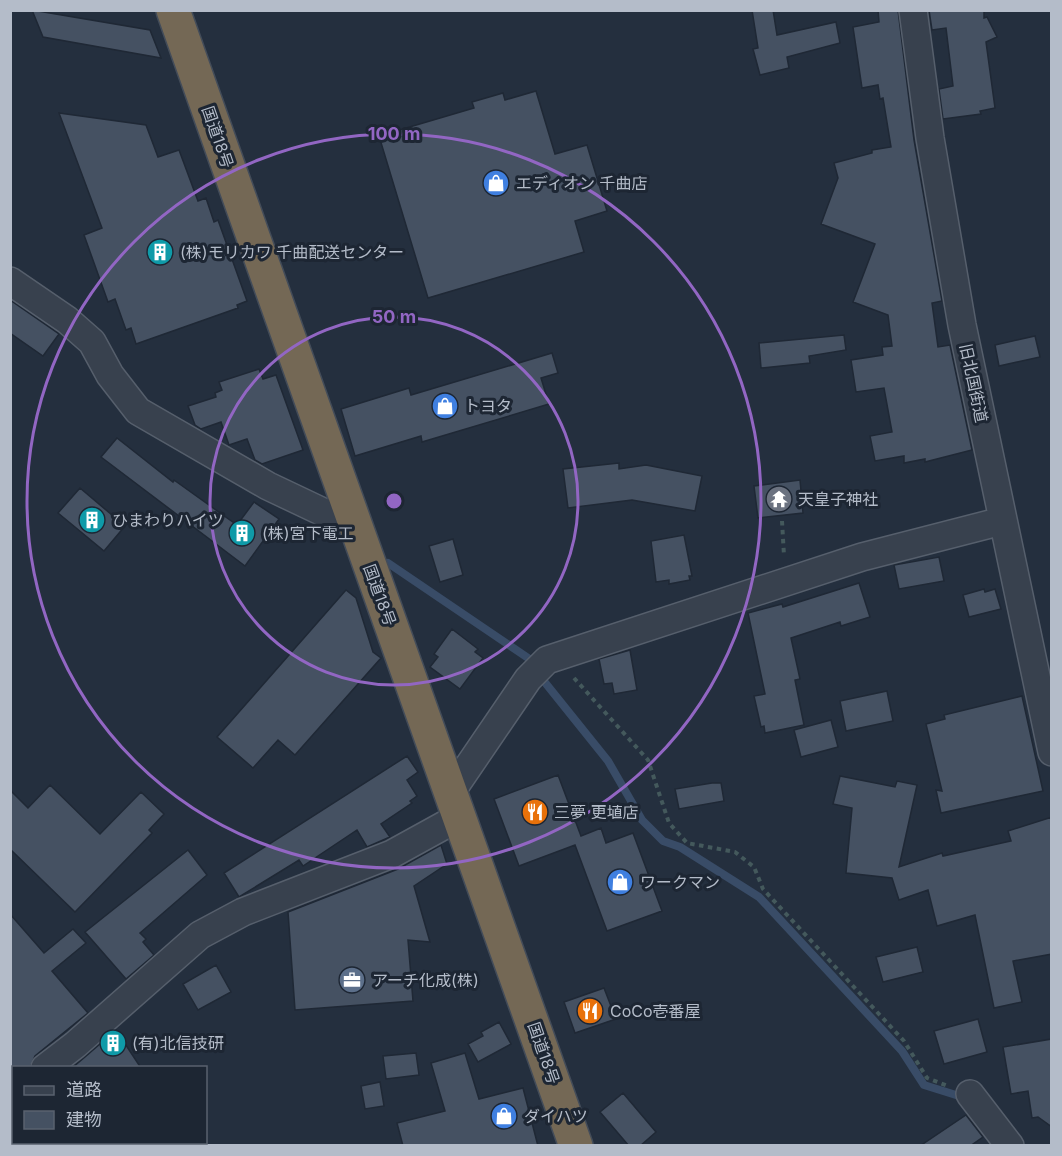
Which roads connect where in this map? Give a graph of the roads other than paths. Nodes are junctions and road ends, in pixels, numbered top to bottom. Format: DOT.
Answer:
graph roads {
  1 [pos="173,10"];
  2 [pos="913,10"];
  3 [pos="10,281"];
  4 [pos="348,509"];
  5 [pos="1002,522"];
  6 [pos="1052,752"];
  7 [pos="457,803"];
  8 [pos="48,1066"];
  9 [pos="970,1094"];
  10 [pos="576,1146"];
  11 [pos="1010,1146"];
  1 -- 4 [label="highway, 国道18号"];
  2 -- 5 [label="street, 旧北国街道"];
  3 -- 4 [label="street"];
  4 -- 7 [label="highway, 国道18号"];
  5 -- 6 [label="street, 旧北国街道"];
  5 -- 7 [label="street"];
  7 -- 8 [label="street"];
  7 -- 10 [label="highway, 国道18号"];
  9 -- 11 [label="street"];
}
